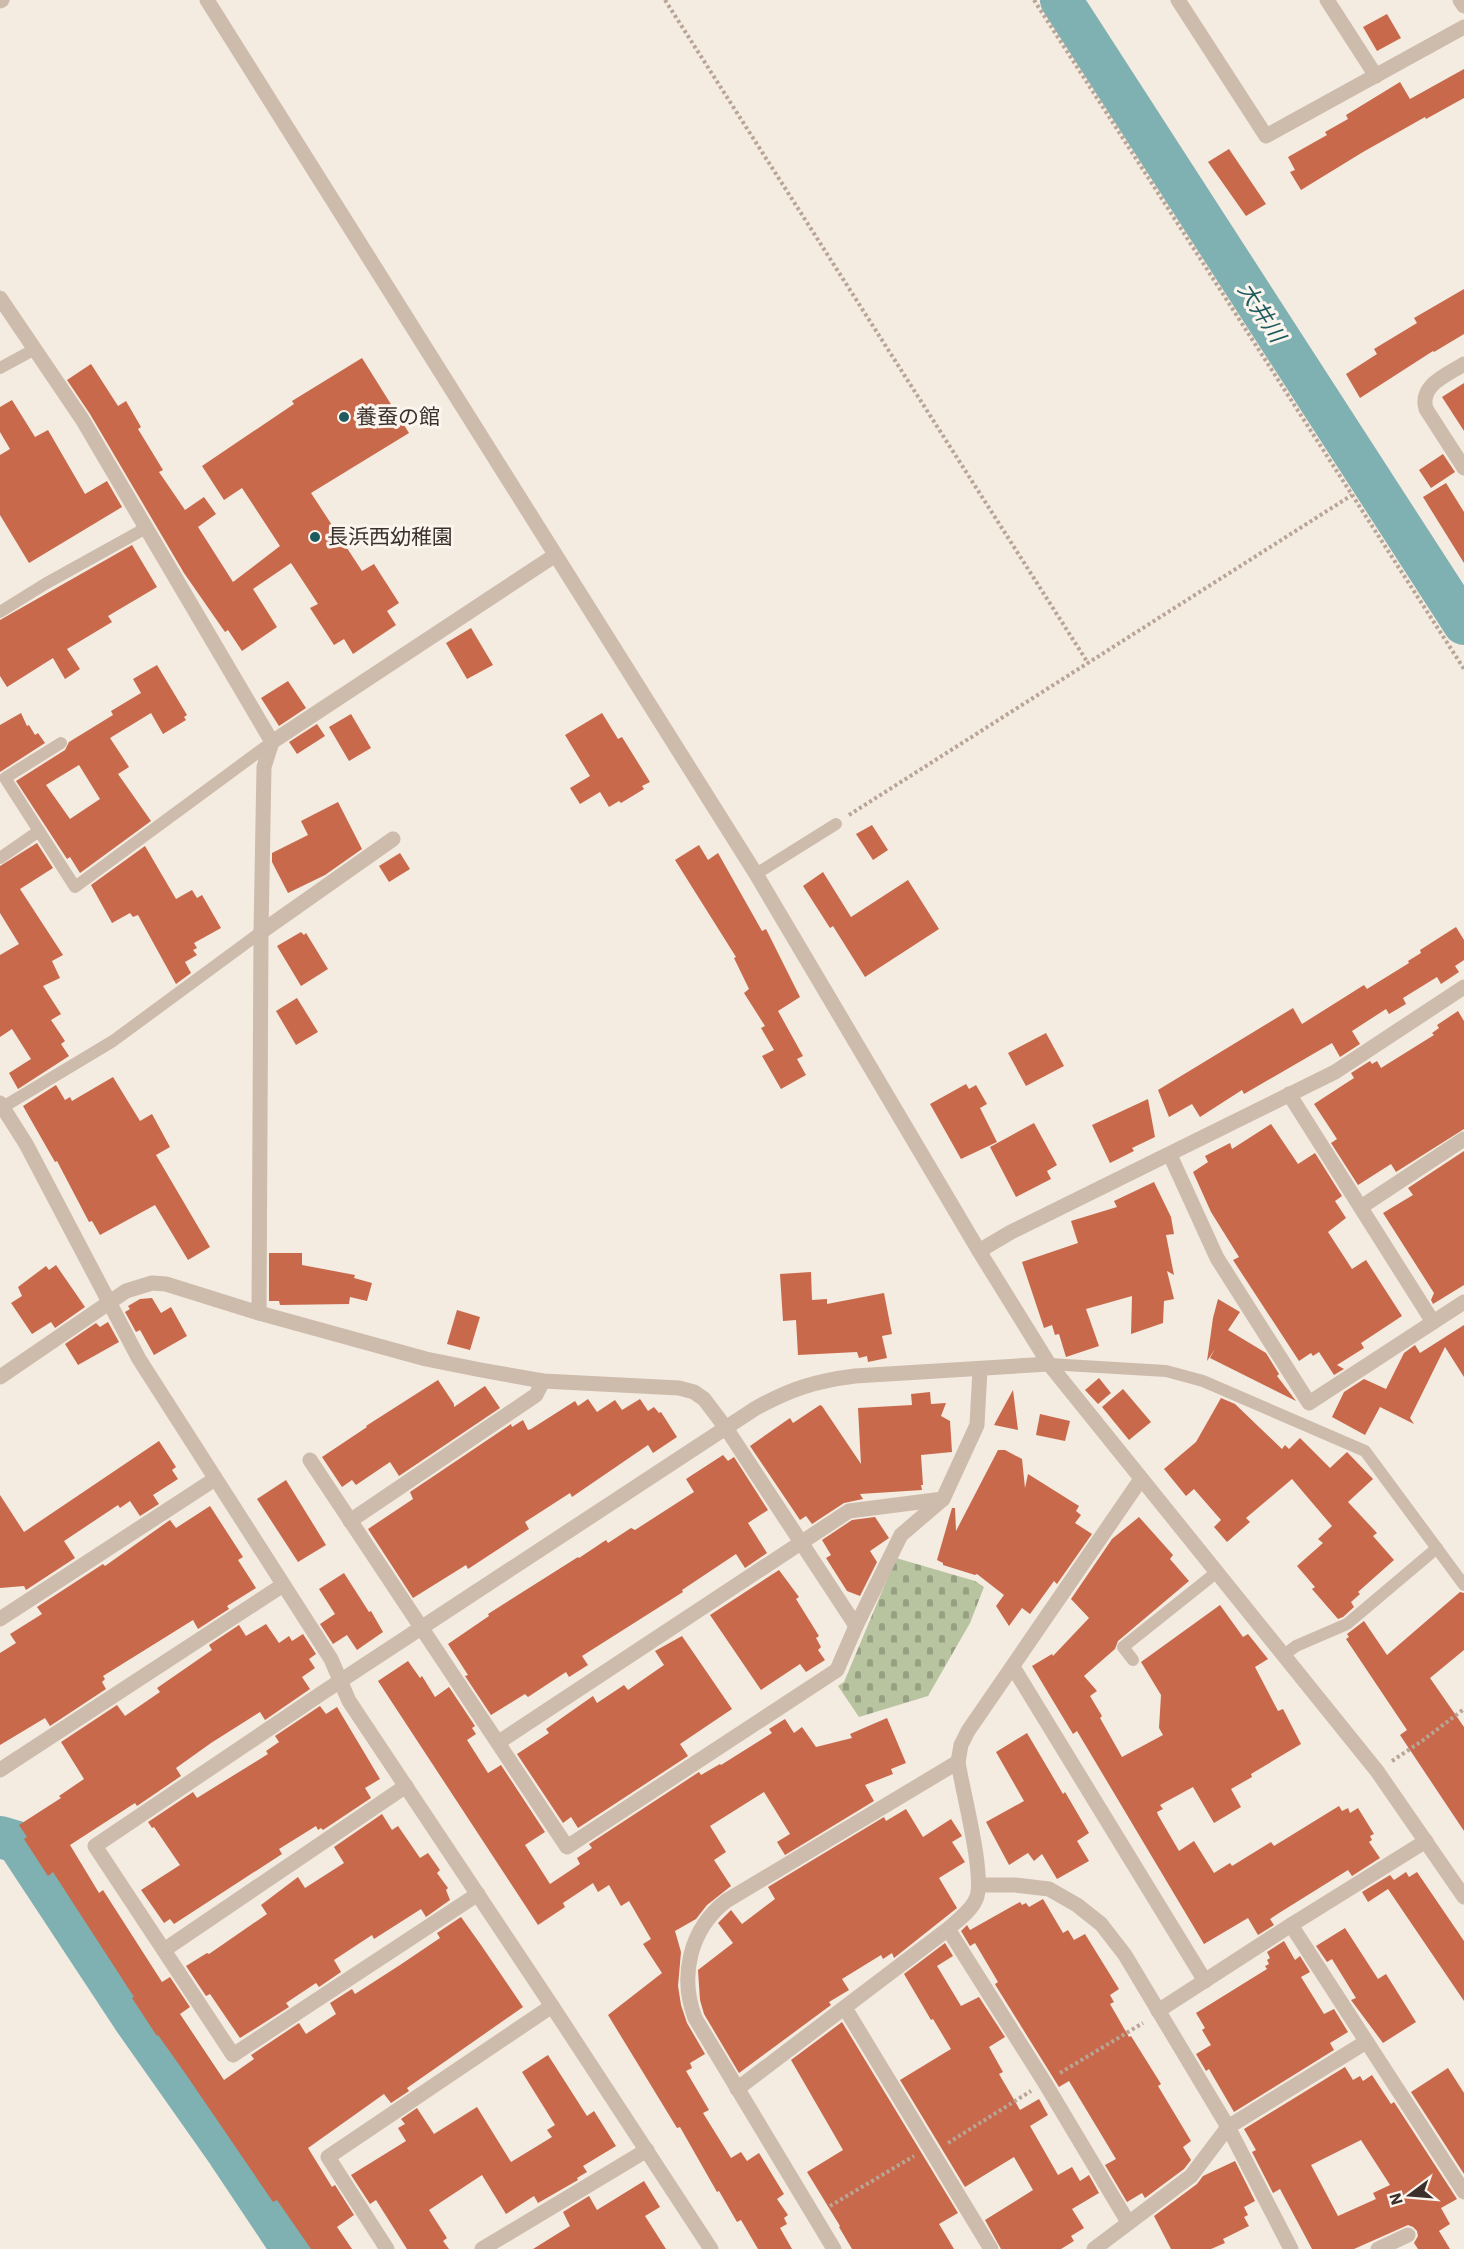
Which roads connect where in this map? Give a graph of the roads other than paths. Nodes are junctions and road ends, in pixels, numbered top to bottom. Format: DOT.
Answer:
graph roads {
  1 [pos="207,0"];
  2 [pos="1178,0"];
  3 [pos="1327,0"];
  4 [pos="1460,0"];
  5 [pos="1464,6"];
  6 [pos="1464,27"];
  7 [pos="1376,76"];
  8 [pos="0,298"];
  9 [pos="35,349"];
  10 [pos="1464,364"];
  11 [pos="0,368"];
  12 [pos="1464,468"];
  13 [pos="147,528"];
  14 [pos="554,556"];
  15 [pos="0,612"];
  16 [pos="272,742"];
  17 [pos="61,743"];
  18 [pos="836,824"];
  19 [pos="39,831"];
  20 [pos="393,838"];
  21 [pos="0,858"];
  22 [pos="756,874"];
  23 [pos="261,932"];
  24 [pos="1464,987"];
  25 [pos="1288,1094"];
  26 [pos="1,1105"];
  27 [pos="1464,1139"];
  28 [pos="1170,1155"];
  29 [pos="1361,1207"];
  30 [pos="979,1251"];
  31 [pos="1464,1302"];
  32 [pos="108,1303"];
  33 [pos="259,1313"];
  34 [pos="1433,1322"];
  35 [pos="1049,1364"];
  36 [pos="980,1369"];
  37 [pos="0,1377"];
  38 [pos="543,1382"];
  39 [pos="1308,1403"];
  40 [pos="1301,1424"];
  41 [pos="726,1428"];
  42 [pos="310,1460"];
  43 [pos="215,1479"];
  44 [pos="1142,1479"];
  45 [pos="943,1499"];
  46 [pos="350,1521"];
  47 [pos="802,1542"];
  48 [pos="1437,1548"];
  49 [pos="1217,1572"];
  50 [pos="283,1585"];
  51 [pos="1464,1585"];
  52 [pos="0,1619"];
  53 [pos="856,1626"];
  54 [pos="422,1628"];
  55 [pos="1284,1655"];
  56 [pos="1133,1660"];
  57 [pos="1013,1667"];
  58 [pos="340,1681"];
  59 [pos="499,1742"];
  60 [pos="958,1762"];
  61 [pos="0,1770"];
  62 [pos="406,1786"];
  63 [pos="1426,1841"];
  64 [pos="979,1885"];
  65 [pos="478,1894"];
  66 [pos="1464,1897"];
  67 [pos="1291,1925"];
  68 [pos="948,1929"];
  69 [pos="164,1950"];
  70 [pos="1205,1981"];
  71 [pos="552,2006"];
  72 [pos="845,2008"];
  73 [pos="1159,2012"];
  74 [pos="1366,2042"];
  75 [pos="737,2089"];
  76 [pos="1228,2127"];
  77 [pos="647,2150"];
  78 [pos="1464,2192"];
  79 [pos="1128,2222"];
  80 [pos="1408,2235"];
  81 [pos="706,2247"];
  82 [pos="387,2249"];
  83 [pos="482,2249"];
  84 [pos="834,2249"];
  85 [pos="991,2249"];
  86 [pos="1094,2249"];
  87 [pos="1291,2249"];
  88 [pos="1378,2249"];
  1 -- 14 [label="street"];
  2 -- 7 [label="street"];
  3 -- 7 [label="street"];
  4 -- 5 [label="street"];
  6 -- 7 [label="street"];
  8 -- 9 [label="street"];
  9 -- 11 [label="lane"];
  9 -- 13 [label="street"];
  10 -- 12 [label="street"];
  13 -- 15 [label="lane"];
  13 -- 16 [label="street"];
  14 -- 16 [label="street"];
  14 -- 22 [label="street"];
  16 -- 19 [label="lane"];
  16 -- 23 [label="street"];
  17 -- 19 [label="lane"];
  18 -- 22 [label="lane"];
  19 -- 21 [label="lane"];
  20 -- 23 [label="street"];
  22 -- 30 [label="street"];
  23 -- 26 [label="lane"];
  23 -- 33 [label="street"];
  24 -- 25 [label="street"];
  25 -- 28 [label="street"];
  25 -- 29 [label="street"];
  26 -- 32 [label="street"];
  27 -- 29 [label="street"];
  28 -- 30 [label="street"];
  28 -- 39 [label="street"];
  29 -- 34 [label="street"];
  30 -- 35 [label="street"];
  31 -- 34 [label="street"];
  32 -- 33 [label="street"];
  32 -- 37 [label="street"];
  32 -- 43 [label="street"];
  33 -- 38 [label="street"];
  34 -- 39 [label="street"];
  35 -- 36 [label="street"];
  35 -- 40 [label="lane"];
  35 -- 44 [label="street"];
  36 -- 41 [label="street"];
  36 -- 45 [label="street"];
  38 -- 41 [label="street"];
  38 -- 46 [label="street"];
  39 -- 40 [label="lane"];
  40 -- 48 [label="lane"];
  41 -- 47 [label="street"];
  41 -- 54 [label="street"];
  42 -- 46 [label="street"];
  43 -- 50 [label="street"];
  43 -- 52 [label="street"];
  44 -- 49 [label="street"];
  44 -- 57 [label="street"];
  45 -- 47 [label="street"];
  45 -- 53 [label="street"];
  46 -- 54 [label="street"];
  47 -- 53 [label="street"];
  47 -- 59 [label="street"];
  48 -- 51 [label="lane"];
  48 -- 55 [label="lane"];
  49 -- 55 [label="street"];
  49 -- 56 [label="lane"];
  50 -- 58 [label="street"];
  50 -- 61 [label="street"];
  53 -- 59 [label="street"];
  54 -- 58 [label="street"];
  54 -- 59 [label="street"];
  55 -- 63 [label="street"];
  57 -- 60 [label="street"];
  57 -- 70 [label="street"];
  58 -- 62 [label="street"];
  58 -- 69 [label="street"];
  60 -- 64 [label="street"];
  60 -- 75 [label="street"];
  62 -- 65 [label="street"];
  62 -- 69 [label="street"];
  63 -- 66 [label="street"];
  63 -- 67 [label="street"];
  64 -- 68 [label="street"];
  64 -- 73 [label="street"];
  65 -- 69 [label="street"];
  65 -- 71 [label="street"];
  67 -- 70 [label="street"];
  67 -- 74 [label="street"];
  68 -- 72 [label="street"];
  68 -- 79 [label="street"];
  70 -- 73 [label="street"];
  71 -- 77 [label="street"];
  71 -- 82 [label="street"];
  72 -- 75 [label="street"];
  72 -- 85 [label="street"];
  73 -- 76 [label="street"];
  74 -- 76 [label="street"];
  74 -- 78 [label="street"];
  75 -- 84 [label="street"];
  76 -- 79 [label="street"];
  76 -- 87 [label="street"];
  77 -- 81 [label="street"];
  77 -- 83 [label="street"];
  79 -- 86 [label="street"];
  80 -- 88 [label="street"];
}
